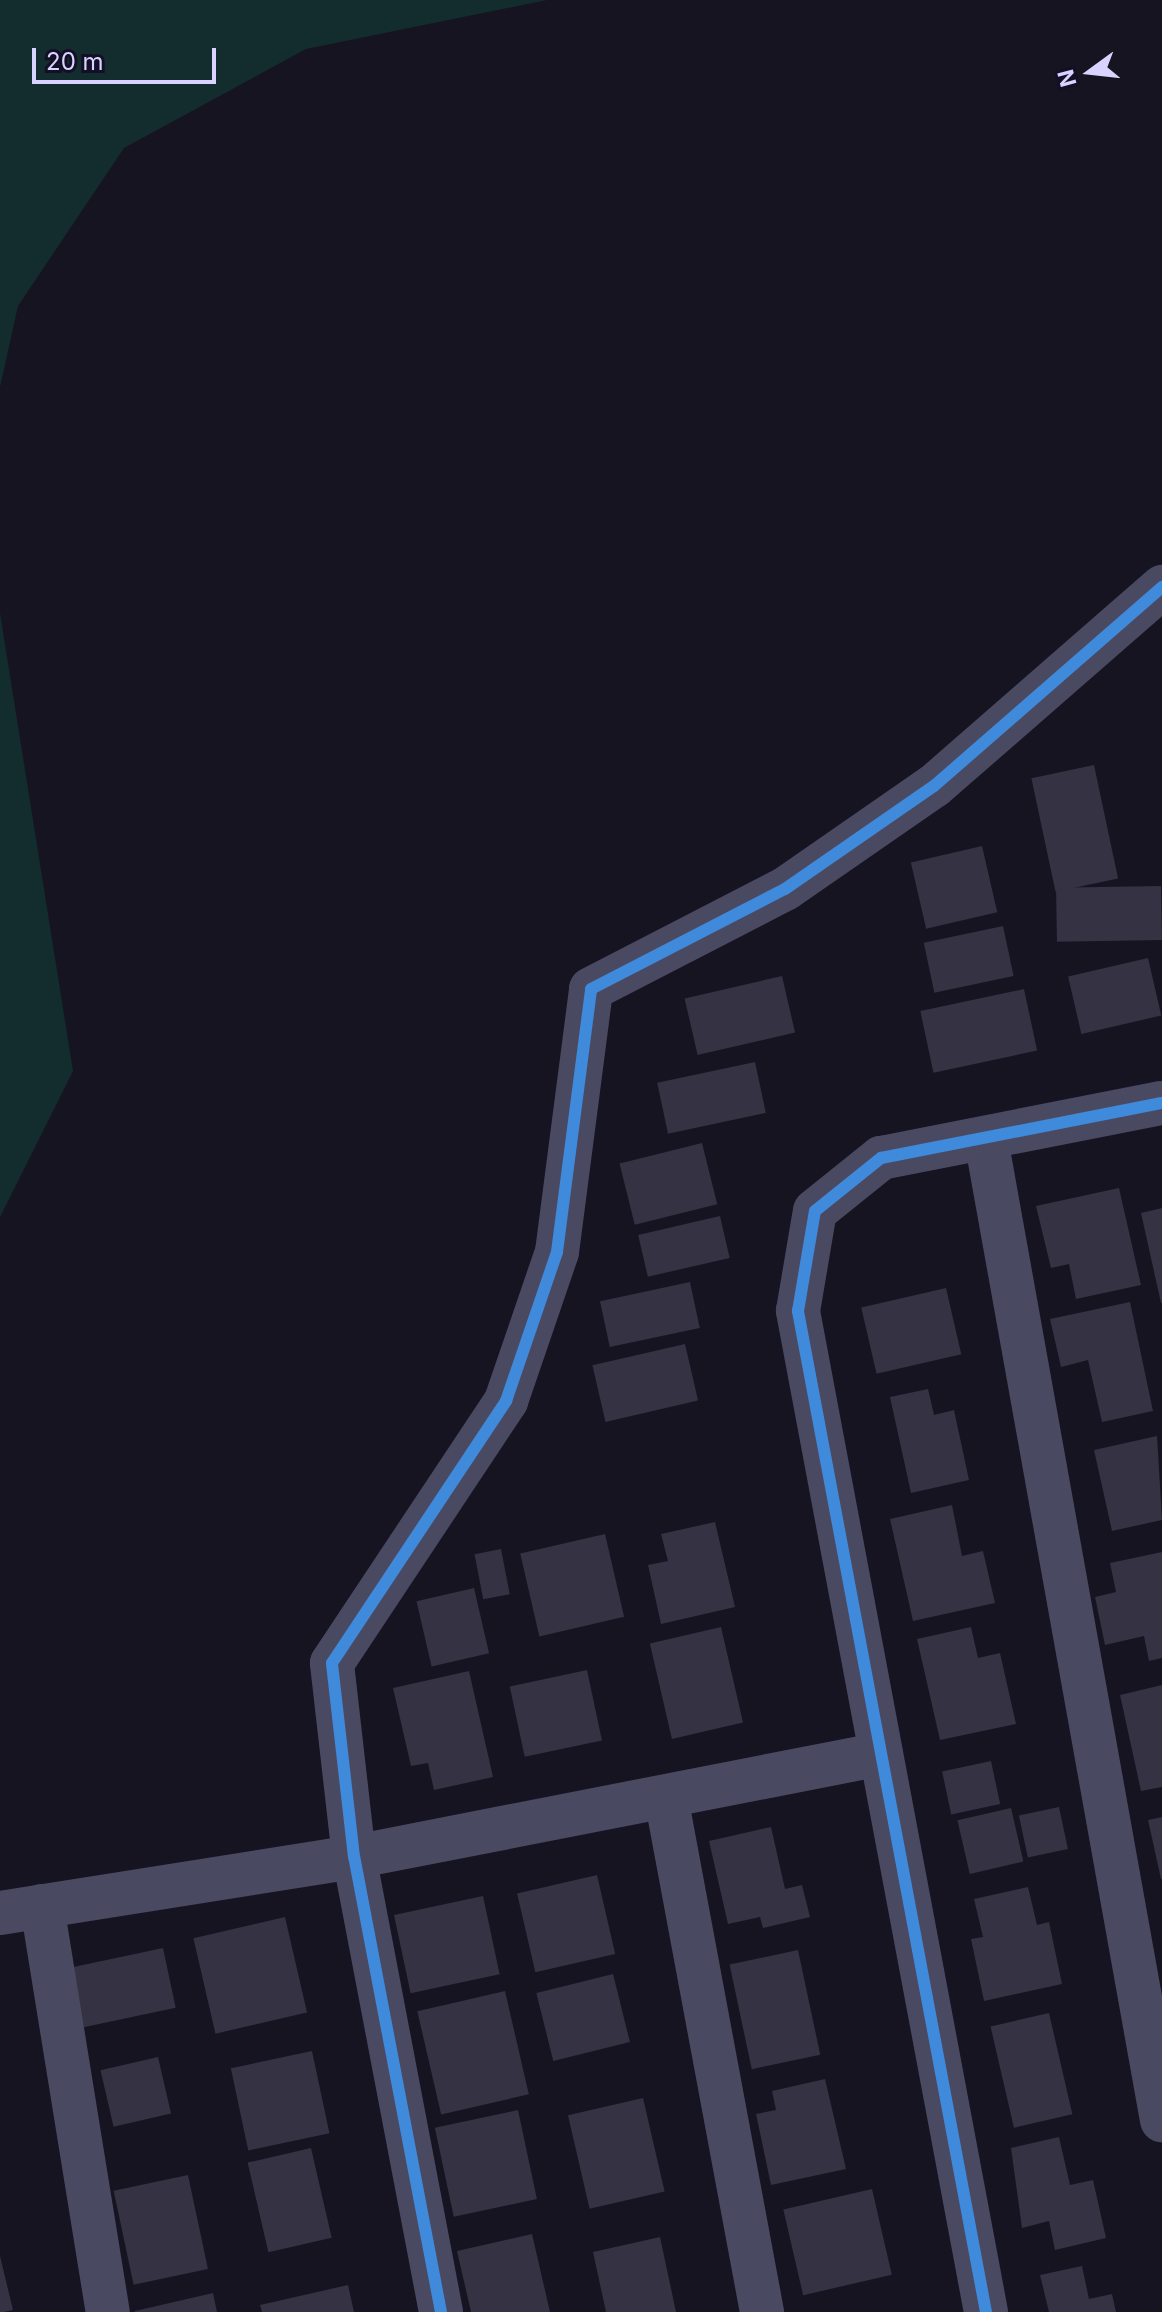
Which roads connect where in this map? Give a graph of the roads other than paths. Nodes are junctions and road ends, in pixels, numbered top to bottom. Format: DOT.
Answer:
graph roads {
  1 [pos="1162,587"];
  2 [pos="1162,1103"];
  3 [pos="986,1139"];
  4 [pos="881,1754"];
  5 [pos="666,1797"];
  6 [pos="354,1857"];
  7 [pos="21,1910"];
  8 [pos="1162,2120"];
  9 [pos="108,2312"];
  10 [pos="441,2312"];
  11 [pos="762,2312"];
  12 [pos="986,2312"];
  1 -- 6 [label="street"];
  2 -- 3 [label="street"];
  3 -- 4 [label="street"];
  3 -- 8 [label="street"];
  4 -- 5 [label="street"];
  4 -- 12 [label="street"];
  5 -- 6 [label="street"];
  5 -- 11 [label="street"];
  6 -- 7 [label="street"];
  6 -- 10 [label="street"];
  7 -- 9 [label="street"];
}
